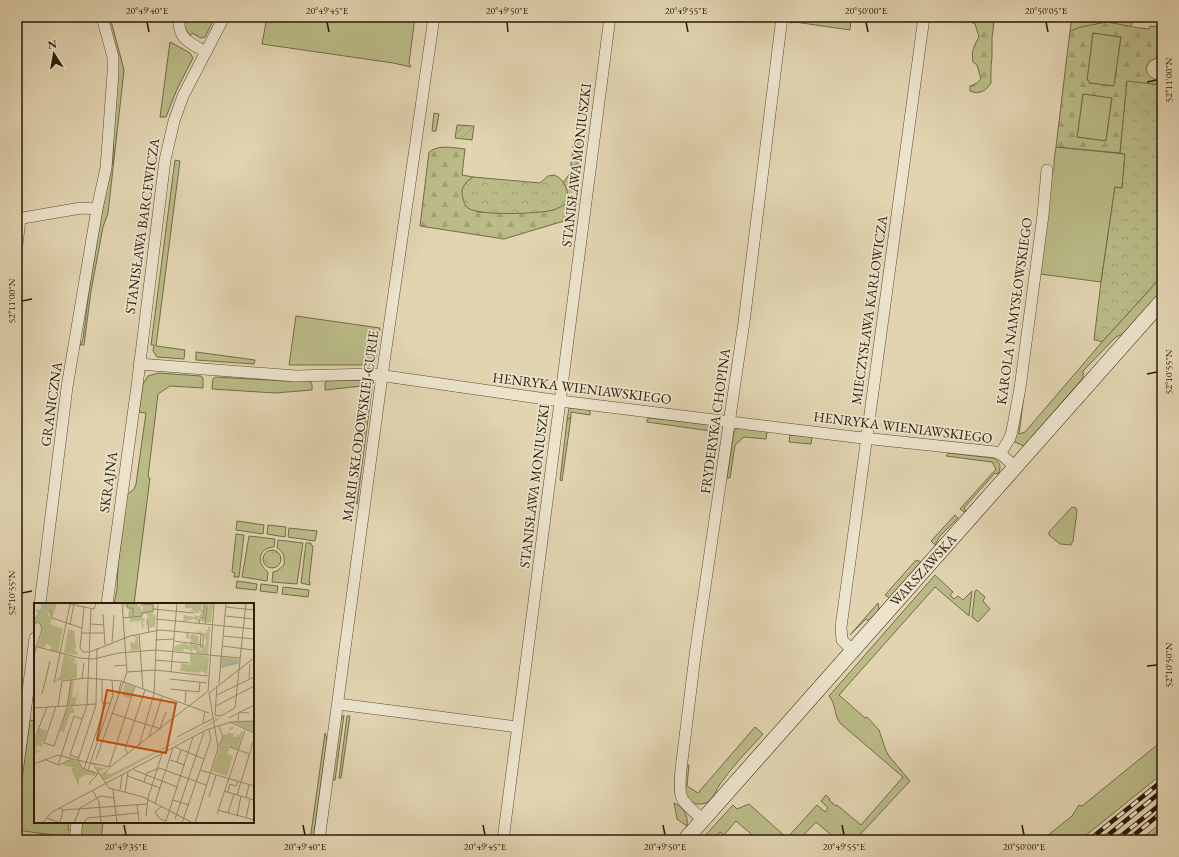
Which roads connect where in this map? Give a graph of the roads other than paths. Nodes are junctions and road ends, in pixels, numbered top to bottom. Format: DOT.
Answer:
graph roads {
  1 [pos="102,17"];
  2 [pos="179,17"];
  3 [pos="224,17"];
  4 [pos="434,17"];
  5 [pos="610,17"];
  6 [pos="782,17"];
  7 [pos="924,17"];
  8 [pos="206,52"];
  9 [pos="1047,170"];
  10 [pos="97,209"];
  11 [pos="19,219"];
  12 [pos="17,245"];
  13 [pos="1162,301"];
  14 [pos="139,364"];
  15 [pos="382,376"];
  16 [pos="560,401"];
  17 [pos="729,421"];
  18 [pos="867,438"];
  19 [pos="1000,454"];
  20 [pos="1015,467"];
  21 [pos="40,603"];
  22 [pos="107,603"];
  23 [pos="34,645"];
  24 [pos="852,650"];
  25 [pos="338,704"];
  26 [pos="518,727"];
  27 [pos="17,772"];
  28 [pos="703,820"];
  29 [pos="77,823"];
  30 [pos="75,840"];
  31 [pos="319,840"];
  32 [pos="503,840"];
  33 [pos="685,840"];
  1 -- 10 [label="street, GRANICZNA"];
  2 -- 8 [label="street"];
  3 -- 8 [label="street, STANISŁAWA BARCEWICZA"];
  4 -- 15 [label="street, MARII SKŁODOWSKIEJ-CURIE"];
  5 -- 16 [label="street, STANISŁAWA MONIUSZKI"];
  6 -- 17 [label="street, FRYDERYKA CHOPINA"];
  7 -- 18 [label="street, MIECZYSŁAWA KARŁOWICZA"];
  8 -- 14 [label="street, STANISŁAWA BARCEWICZA"];
  9 -- 19 [label="street, KAROLA NAMYSŁOWSKIEGO"];
  10 -- 11 [label="street"];
  10 -- 21 [label="street, GRANICZNA"];
  11 -- 12 [label="street"];
  13 -- 20 [label="street, WARSZAWSKA"];
  14 -- 15 [label="street, HENRYKA WIENIAWSKIEGO"];
  14 -- 22 [label="street, SKRAJNA"];
  15 -- 16 [label="street, HENRYKA WIENIAWSKIEGO"];
  15 -- 25 [label="street, MARII SKŁODOWSKIEJ-CURIE"];
  16 -- 17 [label="street, HENRYKA WIENIAWSKIEGO"];
  16 -- 26 [label="street, STANISŁAWA MONIUSZKI"];
  17 -- 18 [label="street, HENRYKA WIENIAWSKIEGO"];
  17 -- 28 [label="street, FRYDERYKA CHOPINA"];
  18 -- 19 [label="street, HENRYKA WIENIAWSKIEGO"];
  18 -- 24 [label="street, MIECZYSŁAWA KARŁOWICZA"];
  19 -- 20 [label="street, HENRYKA WIENIAWSKIEGO"];
  20 -- 24 [label="street, WARSZAWSKA"];
  23 -- 27 [label="street"];
  24 -- 28 [label="street, WARSZAWSKA"];
  25 -- 26 [label="street"];
  25 -- 31 [label="street, MARII SKŁODOWSKIEJ-CURIE"];
  26 -- 32 [label="street, STANISŁAWA MONIUSZKI"];
  28 -- 33 [label="street, WARSZAWSKA"];
  29 -- 30 [label="street"];
}
